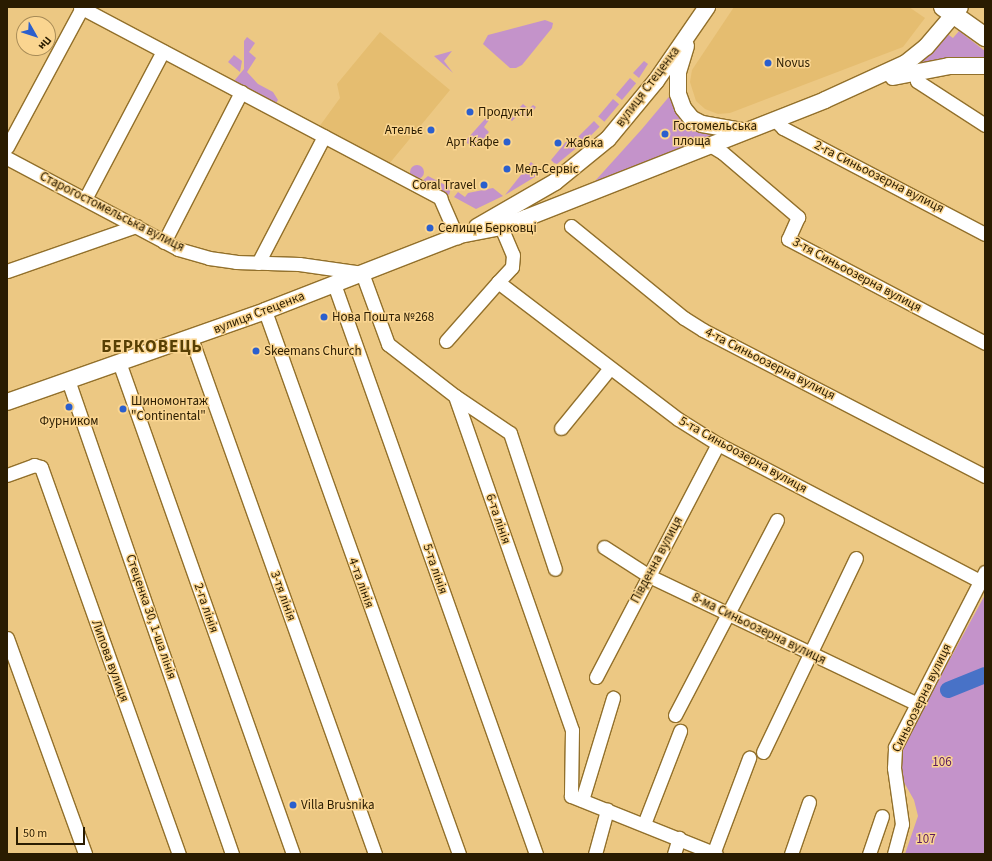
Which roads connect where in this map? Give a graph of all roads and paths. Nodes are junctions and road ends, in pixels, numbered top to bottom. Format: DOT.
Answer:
graph roads {
  1 [pos="707,7"];
  2 [pos="81,8"];
  3 [pos="952,10"];
  4 [pos="691,30"];
  5 [pos="985,37"];
  6 [pos="163,51"];
  7 [pos="985,66"];
  8 [pos="915,71"];
  9 [pos="871,79"];
  10 [pos="241,92"];
  11 [pos="774,119"];
  12 [pos="985,125"];
  13 [pos="742,131"];
  14 [pos="324,136"];
  15 [pos="708,144"];
  16 [pos="7,147"];
  17 [pos="10,163"];
  18 [pos="85,199"];
  19 [pos="136,226"];
  20 [pos="571,226"];
  21 [pos="501,227"];
  22 [pos="985,234"];
  23 [pos="460,236"];
  24 [pos="164,242"];
  25 [pos="258,263"];
  26 [pos="7,272"];
  27 [pos="362,273"];
  28 [pos="498,282"];
  29 [pos="334,284"];
  30 [pos="265,311"];
  31 [pos="191,338"];
  32 [pos="446,341"];
  33 [pos="985,344"];
  34 [pos="119,362"];
  35 [pos="610,368"];
  36 [pos="68,380"];
  37 [pos="455,396"];
  38 [pos="7,402"];
  39 [pos="561,428"];
  40 [pos="718,444"];
  41 [pos="7,475"];
  42 [pos="985,476"];
  43 [pos="777,520"];
  44 [pos="604,547"];
  45 [pos="856,558"];
  46 [pos="555,569"];
  47 [pos="649,576"];
  48 [pos="983,576"];
  49 [pos="729,614"];
  50 [pos="7,638"];
  51 [pos="811,654"];
  52 [pos="596,677"];
  53 [pos="613,698"];
  54 [pos="917,704"];
  55 [pos="676,716"];
  56 [pos="680,731"];
  57 [pos="763,752"];
  58 [pos="749,758"];
  59 [pos="576,798"];
  60 [pos="809,802"];
  61 [pos="607,810"];
  62 [pos="882,816"];
  63 [pos="644,824"];
  64 [pos="679,838"];
  65 [pos="85,854"];
  66 [pos="179,854"];
  67 [pos="232,854"];
  68 [pos="293,854"];
  69 [pos="375,854"];
  70 [pos="459,854"];
  71 [pos="536,854"];
  72 [pos="595,854"];
  73 [pos="674,854"];
  74 [pos="714,854"];
  75 [pos="791,854"];
  76 [pos="869,854"];
  77 [pos="894,854"];
  1 -- 4 [label="main road"];
  2 -- 6 [label="street"];
  2 -- 16 [label="street"];
  3 -- 5 [label="highway"];
  3 -- 9 [label="main road"];
  4 -- 13 [label="main road"];
  4 -- 23 [label="main road, вулиця Стеценка"];
  6 -- 10 [label="street"];
  6 -- 18 [label="street"];
  7 -- 8 [label="main road"];
  8 -- 9 [label="main road"];
  8 -- 12 [label="street"];
  9 -- 11 [label="main road"];
  10 -- 14 [label="street"];
  10 -- 24 [label="street"];
  11 -- 13 [label="main road"];
  11 -- 22 [label="street, 2-га Синьоозерна вулиця"];
  13 -- 15 [label="main road, вулиця Стеценка"];
  14 -- 23 [label="street"];
  14 -- 25 [label="street"];
  15 -- 21 [label="main road, вулиця Стеценка"];
  15 -- 33 [label="street, 3-тя Синьоозерна вулиця"];
  17 -- 18 [label="street, Старогостомельська вулиця"];
  18 -- 19 [label="street, Старогостомельська вулиця"];
  19 -- 24 [label="street, Старогостомельська вулиця"];
  19 -- 26 [label="street"];
  20 -- 42 [label="street, 4-та Синьоозерна вулиця"];
  21 -- 23 [label="main road, вулиця Стеценка"];
  21 -- 28 [label="street"];
  23 -- 27 [label="main road, вулиця Стеценка"];
  24 -- 25 [label="street, Старогостомельська вулиця"];
  25 -- 27 [label="street, Старогостомельська вулиця"];
  27 -- 29 [label="main road, вулиця Стеценка"];
  27 -- 37 [label="street"];
  28 -- 32 [label="street"];
  28 -- 35 [label="street, 5-та Синьоозерна вулиця"];
  29 -- 30 [label="main road, вулиця Стеценка"];
  29 -- 71 [label="street, 5-та лінія"];
  30 -- 31 [label="main road, вулиця Стеценка"];
  30 -- 70 [label="street, 4-та лінія"];
  31 -- 34 [label="main road, вулиця Стеценка"];
  31 -- 69 [label="street, 3-тя лінія"];
  34 -- 36 [label="main road, вулиця Стеценка"];
  34 -- 68 [label="street, 2-га лінія"];
  35 -- 39 [label="street"];
  35 -- 40 [label="street, 5-та Синьоозерна вулиця"];
  36 -- 38 [label="main road, вулиця Стеценка"];
  36 -- 67 [label="street, Стеценка 30, 1-ша лінія"];
  37 -- 46 [label="street"];
  37 -- 59 [label="street, 6-та лінія"];
  40 -- 47 [label="street, Південна вулиця"];
  40 -- 48 [label="street, 5-та Синьоозерна вулиця"];
  41 -- 66 [label="street, Липова вулиця"];
  43 -- 49 [label="street"];
  44 -- 47 [label="street, 8-ма Синьоозерна вулиця"];
  45 -- 51 [label="street"];
  47 -- 49 [label="street, 8-ма Синьоозерна вулиця"];
  47 -- 52 [label="street, Південна вулиця"];
  48 -- 54 [label="street, Синьоозерна вулиця"];
  49 -- 51 [label="street, 8-ма Синьоозерна вулиця"];
  49 -- 55 [label="street"];
  50 -- 65 [label="street"];
  51 -- 54 [label="street, 8-ма Синьоозерна вулиця"];
  51 -- 57 [label="street"];
  53 -- 59 [label="street"];
  54 -- 77 [label="street, Синьоозерна вулиця"];
  56 -- 63 [label="street"];
  58 -- 74 [label="street"];
  59 -- 61 [label="street"];
  60 -- 75 [label="street"];
  61 -- 63 [label="street"];
  61 -- 72 [label="street"];
  62 -- 76 [label="street"];
  63 -- 64 [label="street"];
  64 -- 73 [label="street"];
  64 -- 74 [label="street"];
}
